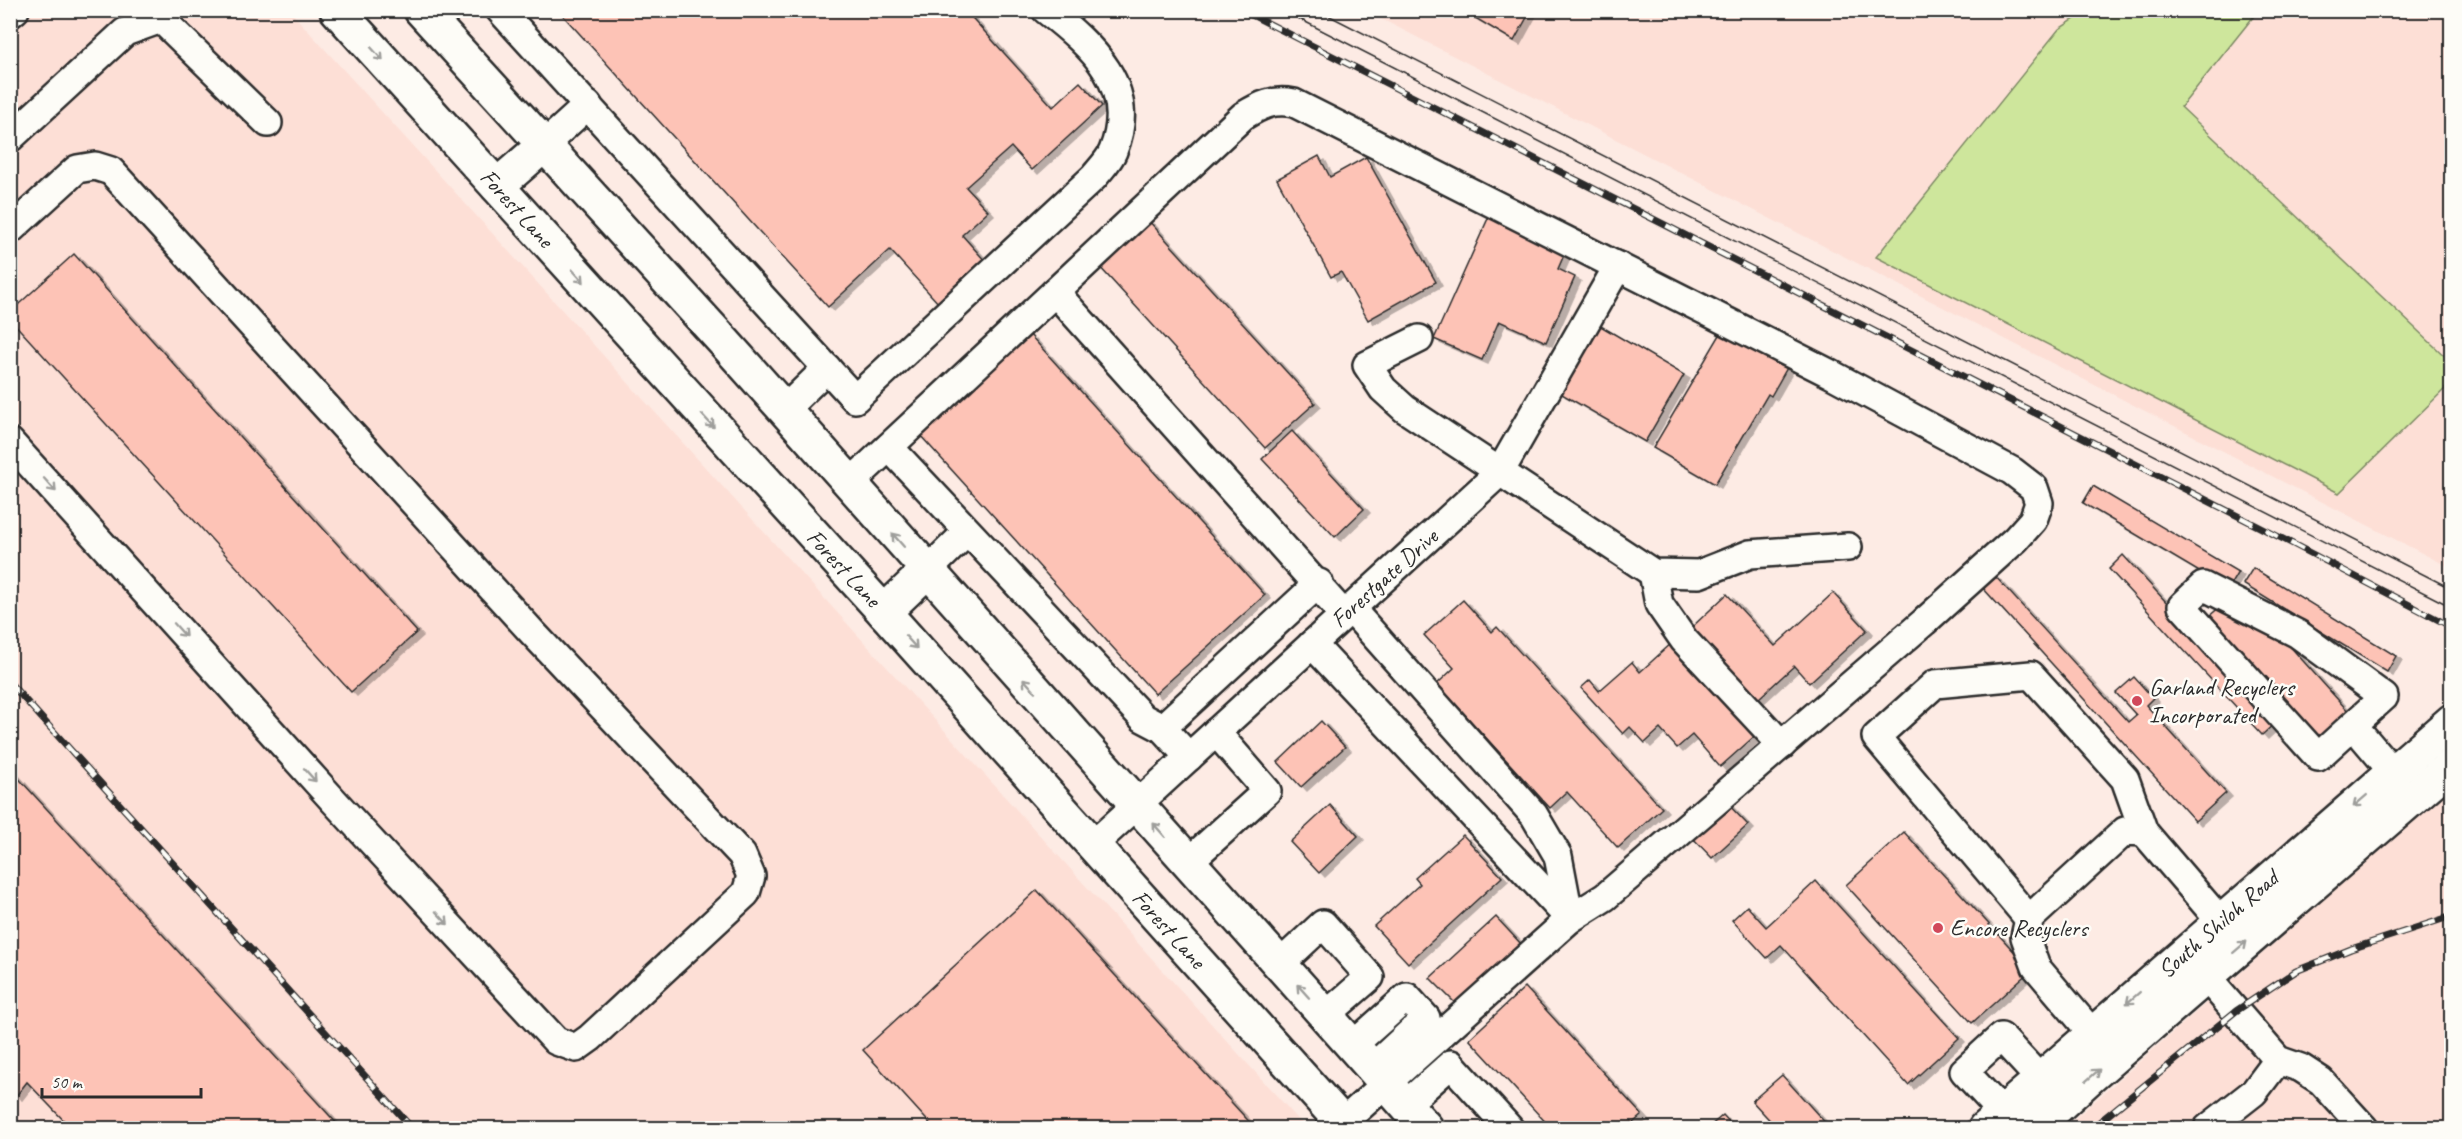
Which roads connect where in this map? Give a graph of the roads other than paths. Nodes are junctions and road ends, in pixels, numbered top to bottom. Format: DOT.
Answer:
graph roads {
  1 [pos="15,10"];
  2 [pos="337,10"];
  3 [pos="421,10"];
  4 [pos="500,10"];
  5 [pos="1046,10"];
  6 [pos="10,14"];
  7 [pos="588,105"];
  8 [pos="268,123"];
  9 [pos="10,138"];
  10 [pos="543,146"];
  11 [pos="497,186"];
  12 [pos="10,230"];
  13 [pos="1618,266"];
  14 [pos="1055,292"];
  15 [pos="1419,339"];
  16 [pos="826,368"];
  17 [pos="784,410"];
  18 [pos="10,442"];
  19 [pos="889,447"];
  20 [pos="1500,472"];
  21 [pos="849,484"];
  22 [pos="967,531"];
  23 [pos="1848,546"];
  24 [pos="926,572"];
  25 [pos="1653,573"];
  26 [pos="1319,583"];
  27 [pos="884,612"];
  28 [pos="1348,612"];
  29 [pos="1312,644"];
  30 [pos="2451,721"];
  31 [pos="2353,725"];
  32 [pos="1162,728"];
  33 [pos="1216,732"];
  34 [pos="1782,745"];
  35 [pos="1189,757"];
  36 [pos="2451,764"];
  37 [pos="2394,772"];
  38 [pos="1137,805"];
  39 [pos="2144,832"];
  40 [pos="1093,845"];
  41 [pos="1187,863"];
  42 [pos="1570,919"];
  43 [pos="2029,919"];
  44 [pos="2221,922"];
  45 [pos="1279,965"];
  46 [pos="2206,977"];
  47 [pos="1325,1016"];
  48 [pos="2092,1033"];
  49 [pos="2278,1060"];
  50 [pos="2040,1079"];
  51 [pos="1388,1086"];
  52 [pos="2062,1102"];
  53 [pos="2002,1123"];
  54 [pos="1345,1126"];
  55 [pos="1509,1128"];
  56 [pos="2034,1128"];
  57 [pos="2208,1128"];
  58 [pos="2364,1128"];
  1 -- 6 [label="street"];
  2 -- 11 [label="main road, Forest Lane, one-way"];
  3 -- 10 [label="main road"];
  4 -- 7 [label="street"];
  5 -- 16 [label="street"];
  7 -- 10 [label="street"];
  7 -- 16 [label="street"];
  8 -- 9 [label="street"];
  10 -- 11 [label="main road"];
  10 -- 17 [label="main road"];
  11 -- 27 [label="main road, Forest Lane, one-way"];
  18 -- 12 [label="street, one-way"];
  13 -- 14 [label="street"];
  13 -- 20 [label="street, Forestgate Drive"];
  13 -- 34 [label="street"];
  14 -- 19 [label="street"];
  14 -- 26 [label="street"];
  15 -- 20 [label="street"];
  16 -- 17 [label="street"];
  17 -- 21 [label="main road"];
  19 -- 21 [label="street"];
  19 -- 22 [label="street"];
  20 -- 25 [label="street"];
  20 -- 28 [label="street, Forestgate Drive"];
  24 -- 21 [label="main road, one-way"];
  22 -- 24 [label="street"];
  22 -- 32 [label="street"];
  23 -- 25 [label="street"];
  24 -- 27 [label="main road"];
  38 -- 24 [label="main road, one-way"];
  25 -- 34 [label="street"];
  26 -- 28 [label="street"];
  26 -- 32 [label="street"];
  27 -- 40 [label="main road, Forest Lane, one-way"];
  28 -- 29 [label="street, Forestgate Drive"];
  28 -- 42 [label="street"];
  29 -- 33 [label="street, Forestgate Drive"];
  29 -- 42 [label="street"];
  30 -- 37 [label="main road, South Shiloh Road"];
  31 -- 31 [label="street"];
  31 -- 37 [label="street"];
  32 -- 35 [label="street"];
  33 -- 35 [label="street, Forestgate Drive"];
  33 -- 41 [label="street"];
  34 -- 42 [label="street"];
  35 -- 38 [label="street, Forestgate Drive"];
  46 -- 36 [label="main road, South Shiloh Road, one-way"];
  37 -- 44 [label="main road, South Shiloh Road, one-way"];
  38 -- 40 [label="street, Forestgate Drive"];
  41 -- 38 [label="main road, one-way"];
  39 -- 43 [label="street"];
  39 -- 43 [label="street"];
  39 -- 44 [label="street"];
  40 -- 54 [label="main road, Forest Lane"];
  41 -- 45 [label="main road"];
  42 -- 51 [label="street"];
  43 -- 48 [label="street"];
  44 -- 48 [label="main road, South Shiloh Road, one-way"];
  47 -- 45 [label="main road, one-way"];
  45 -- 47 [label="street"];
  46 -- 49 [label="street"];
  52 -- 46 [label="main road, South Shiloh Road, one-way"];
  47 -- 51 [label="main road"];
  48 -- 50 [label="main road, South Shiloh Road"];
  49 -- 57 [label="street"];
  49 -- 58 [label="street"];
  50 -- 52 [label="street"];
  50 -- 53 [label="main road, South Shiloh Road"];
  50 -- 53 [label="street"];
  51 -- 54 [label="street"];
  51 -- 55 [label="street"];
  52 -- 56 [label="main road, South Shiloh Road"];
}
